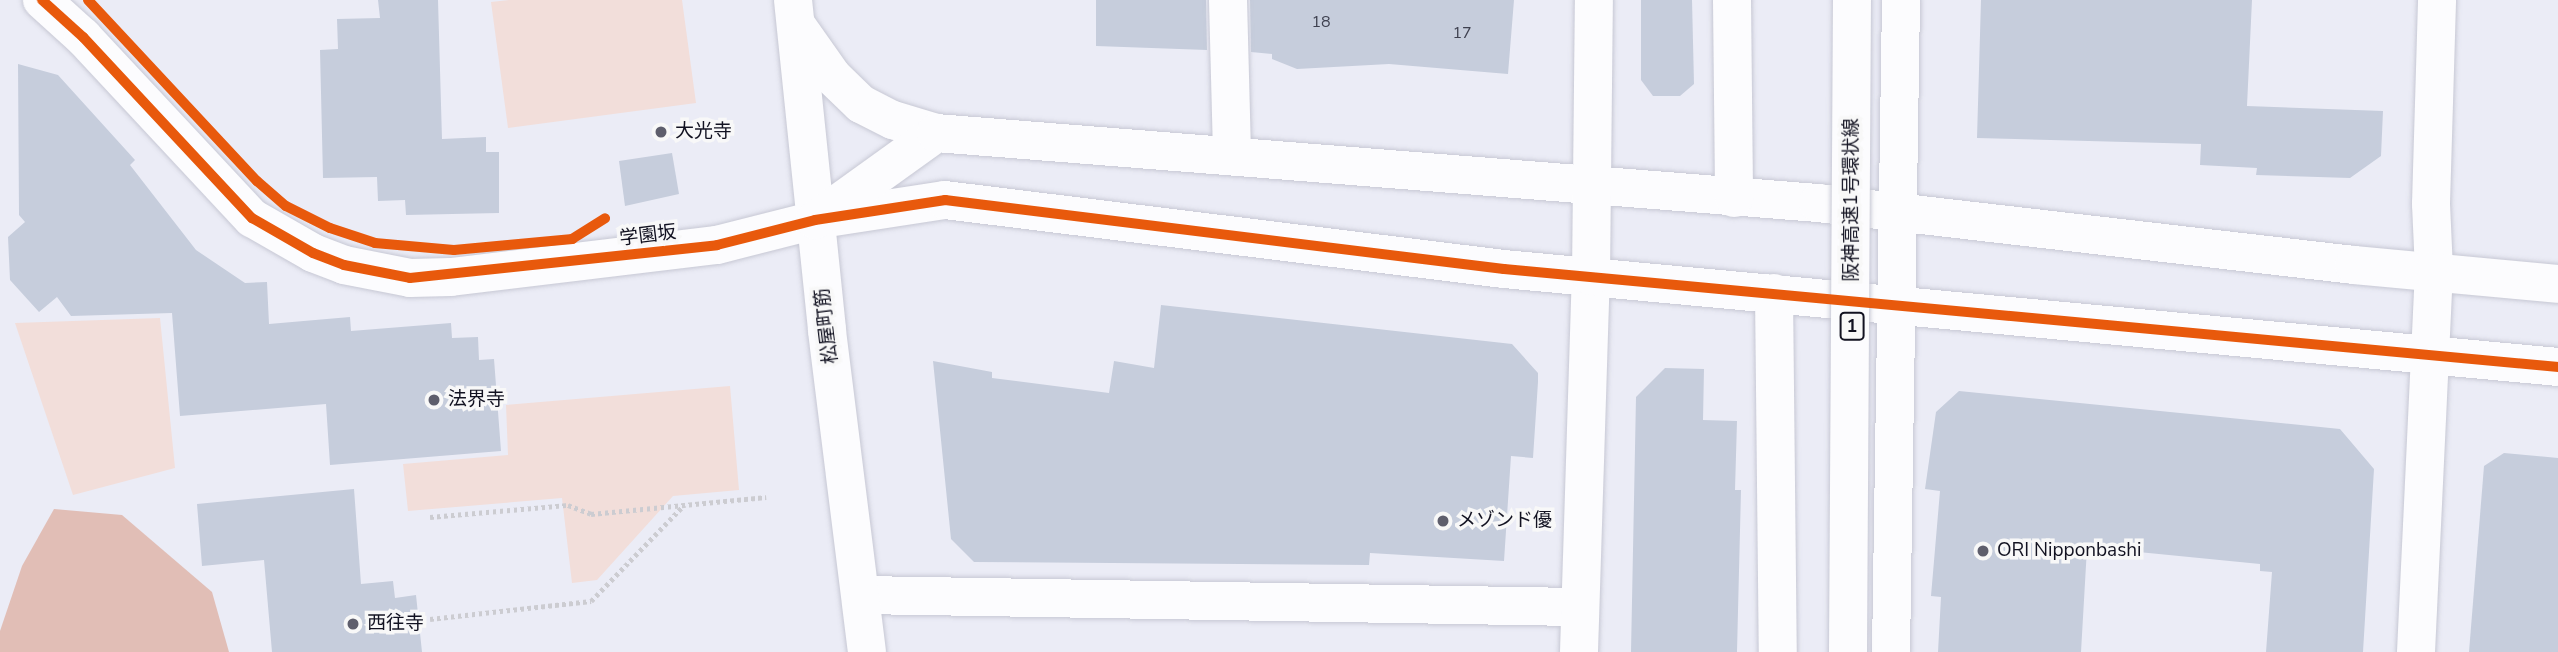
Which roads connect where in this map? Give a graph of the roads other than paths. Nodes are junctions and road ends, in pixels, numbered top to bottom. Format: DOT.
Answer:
graph roads {
  1 [pos="42,0"];
  2 [pos="1228,0"];
  3 [pos="1594,0"];
  4 [pos="1852,0"];
  5 [pos="1900,0"];
  6 [pos="2437,0"];
  7 [pos="1732,5"];
  8 [pos="795,12"];
  9 [pos="936,132"];
  10 [pos="1232,153"];
  11 [pos="1594,186"];
  12 [pos="1734,198"];
  13 [pos="1900,213"];
  14 [pos="815,220"];
  15 [pos="2434,270"];
  16 [pos="1591,276"];
  17 [pos="2558,284"];
  18 [pos="1774,293"];
  19 [pos="1897,303"];
  20 [pos="2428,353"];
  21 [pos="2558,367"];
  22 [pos="862,594"];
  23 [pos="1579,607"];
  24 [pos="867,652"];
  25 [pos="1579,652"];
  26 [pos="1778,652"];
  27 [pos="1848,652"];
  28 [pos="1891,652"];
  29 [pos="2416,652"];
  1 -- 14 [label="main road, 学園坂"];
  2 -- 10 [label="main road"];
  3 -- 11 [label="main road"];
  4 -- 27 [label="main road, 阪神高速1号環状線 / 1, bridge"];
  5 -- 13 [label="main road"];
  6 -- 15 [label="main road"];
  7 -- 12 [label="main road"];
  8 -- 9 [label="main road"];
  8 -- 14 [label="main road, 松屋町筋"];
  9 -- 10 [label="main road"];
  9 -- 14 [label="main road"];
  10 -- 11 [label="main road"];
  11 -- 12 [label="main road"];
  11 -- 16 [label="main road"];
  12 -- 13 [label="main road"];
  13 -- 15 [label="main road"];
  13 -- 19 [label="main road"];
  14 -- 16 [label="main road, 学園坂"];
  14 -- 22 [label="main road, 松屋町筋"];
  15 -- 17 [label="main road"];
  15 -- 20 [label="main road"];
  16 -- 18 [label="main road, 学園坂"];
  16 -- 23 [label="main road"];
  18 -- 19 [label="main road, 学園坂"];
  18 -- 26 [label="main road"];
  19 -- 20 [label="main road, 学園坂"];
  19 -- 28 [label="main road"];
  20 -- 21 [label="main road, 学園坂"];
  20 -- 29 [label="main road"];
  22 -- 23 [label="main road"];
  22 -- 24 [label="main road, 松屋町筋"];
  23 -- 25 [label="main road"];
}
